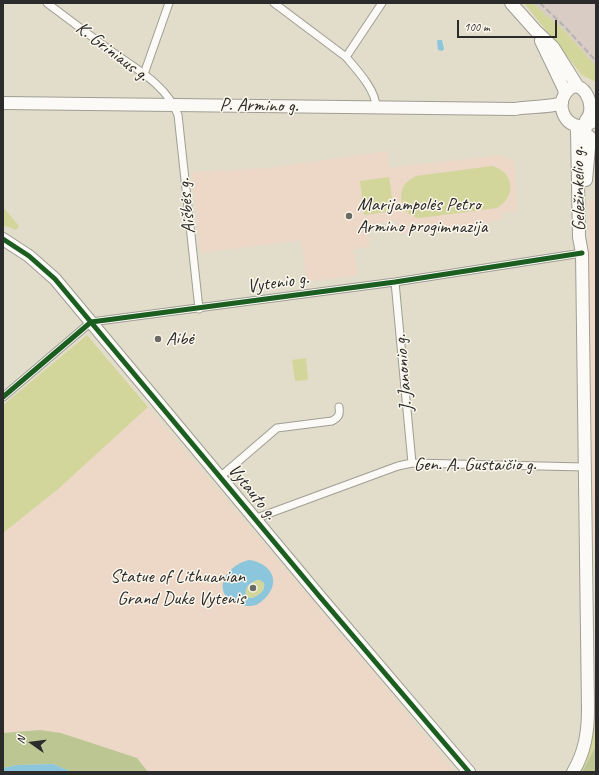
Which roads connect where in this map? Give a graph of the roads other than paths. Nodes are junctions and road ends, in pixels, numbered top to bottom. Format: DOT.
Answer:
graph roads {
  1 [pos="47,3"];
  2 [pos="169,3"];
  3 [pos="274,3"];
  4 [pos="382,3"];
  5 [pos="511,3"];
  6 [pos="549,48"];
  7 [pos="346,57"];
  8 [pos="144,74"];
  9 [pos="596,90"];
  10 [pos="568,100"];
  11 [pos="3,103"];
  12 [pos="174,104"];
  13 [pos="376,107"];
  14 [pos="589,120"];
  15 [pos="3,240"];
  16 [pos="582,253"];
  17 [pos="395,282"];
  18 [pos="199,309"];
  19 [pos="92,322"];
  20 [pos="3,397"];
  21 [pos="339,407"];
  22 [pos="412,463"];
  23 [pos="584,467"];
  24 [pos="220,477"];
  25 [pos="254,519"];
  26 [pos="469,772"];
  27 [pos="573,772"];
  1 -- 8 [label="street, K. Griniaus g."];
  2 -- 8 [label="street"];
  3 -- 7 [label="street"];
  4 -- 7 [label="street"];
  5 -- 6 [label="main road"];
  6 -- 9 [label="main road"];
  6 -- 10 [label="main road"];
  7 -- 13 [label="street"];
  8 -- 12 [label="street, K. Griniaus g."];
  10 -- 13 [label="main road, P. Armino g."];
  10 -- 14 [label="main road"];
  10 -- 14 [label="main road"];
  11 -- 12 [label="main road, P. Armino g."];
  12 -- 13 [label="main road, P. Armino g."];
  12 -- 18 [label="street, Aišbės g."];
  14 -- 16 [label="main road, Geležinkelio g."];
  14 -- 16 [label="main road, Geležinkelio g."];
  15 -- 19 [label="main road, Vytauto g."];
  16 -- 17 [label="street, Vytenio g."];
  16 -- 23 [label="main road, Geležinkelio g."];
  17 -- 18 [label="street, Vytenio g."];
  17 -- 22 [label="street, J. Janonio g."];
  18 -- 19 [label="street, Vytenio g."];
  19 -- 20 [label="street"];
  19 -- 24 [label="main road, Vytauto g."];
  21 -- 24 [label="street"];
  22 -- 23 [label="street, Gen. A. Gustaičio g."];
  22 -- 25 [label="street, Gen. A. Gustaičio g."];
  23 -- 27 [label="main road, Geležinkelio g."];
  24 -- 25 [label="main road, Vytauto g."];
  25 -- 26 [label="main road, Vytauto g."];
}
